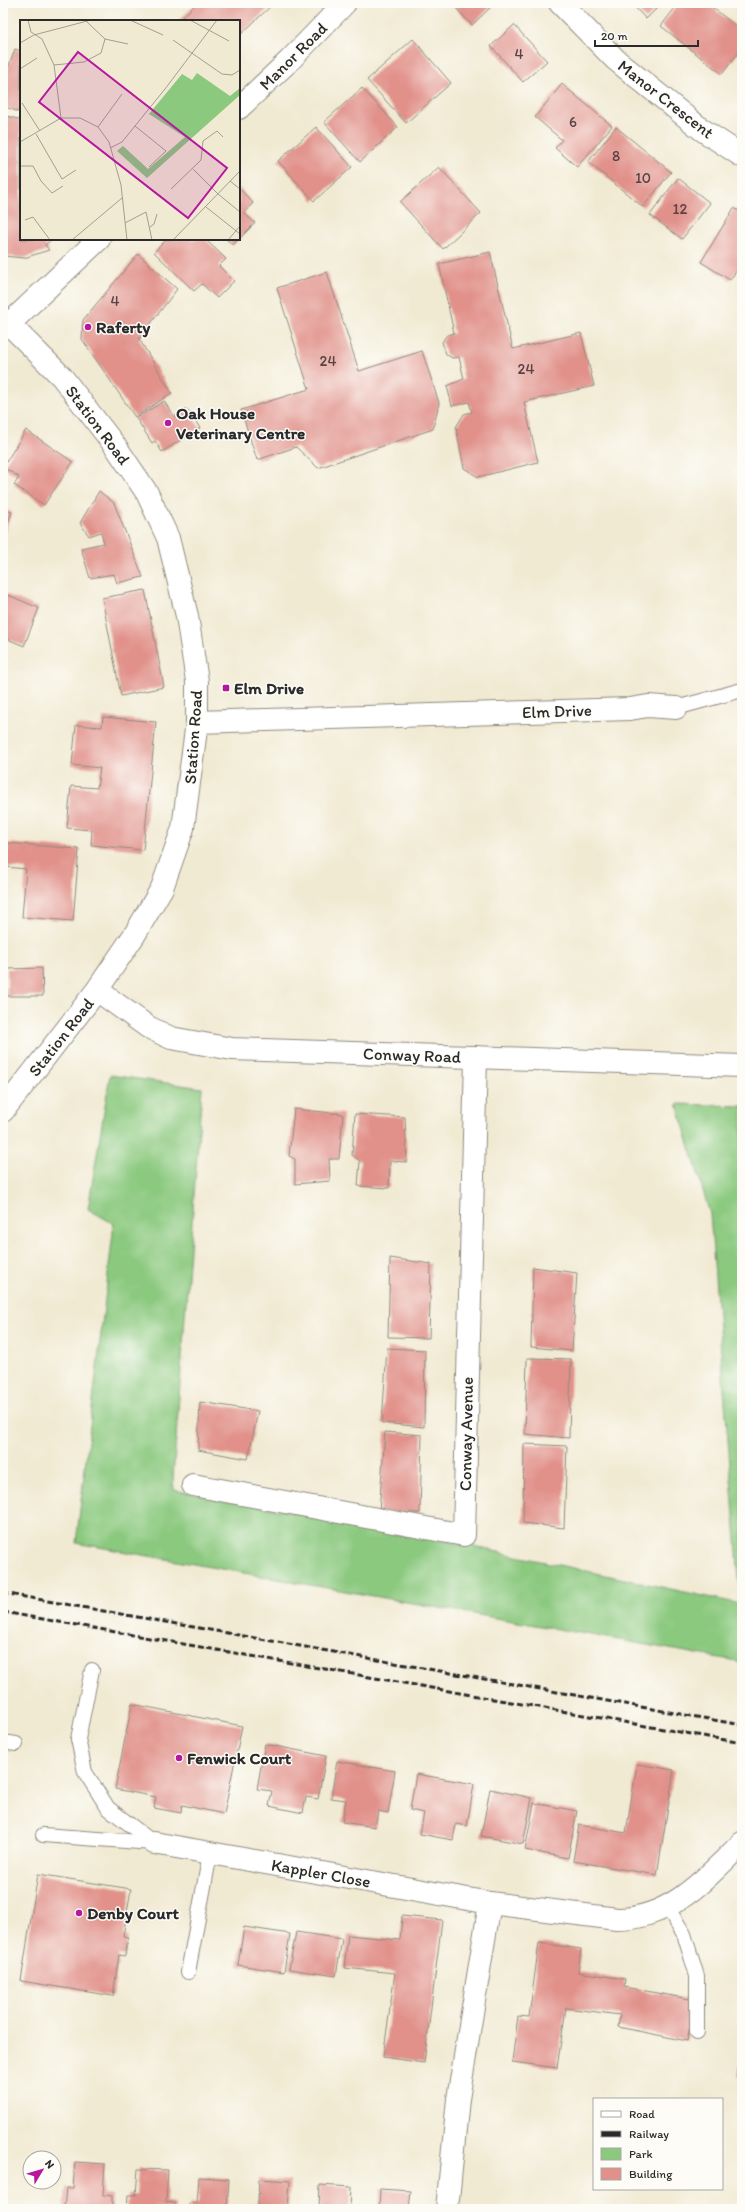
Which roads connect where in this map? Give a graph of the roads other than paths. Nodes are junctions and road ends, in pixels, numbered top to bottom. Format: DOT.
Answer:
graph roads {
  1 [pos="345,3"];
  2 [pos="560,3"];
  3 [pos="240,107"];
  4 [pos="742,156"];
  5 [pos="98,240"];
  6 [pos="6,322"];
  7 [pos="742,690"];
  8 [pos="676,708"];
  9 [pos="197,722"];
  10 [pos="97,990"];
  11 [pos="476,1057"];
  12 [pos="742,1066"];
  13 [pos="3,1111"];
  14 [pos="193,1485"];
  15 [pos="92,1670"];
  16 [pos="43,1835"];
  17 [pos="154,1843"];
  18 [pos="742,1844"];
  19 [pos="210,1854"];
  20 [pos="490,1903"];
  21 [pos="667,1907"];
  22 [pos="188,1972"];
  23 [pos="697,2032"];
  24 [pos="447,2209"];
  1 -- 3 [label="street, Manor Road"];
  2 -- 4 [label="street, Manor Crescent"];
  5 -- 6 [label="street"];
  6 -- 9 [label="street, Station Road"];
  7 -- 8 [label="lane"];
  8 -- 9 [label="street, Elm Drive"];
  9 -- 10 [label="street, Station Road"];
  10 -- 11 [label="street, Conway Road"];
  10 -- 13 [label="street, Station Road"];
  11 -- 12 [label="street, Conway Road"];
  11 -- 14 [label="street, Conway Avenue"];
  15 -- 17 [label="lane"];
  16 -- 17 [label="lane"];
  17 -- 19 [label="street, Kappler Close"];
  18 -- 21 [label="street, Kappler Close"];
  19 -- 20 [label="street, Kappler Close"];
  19 -- 22 [label="lane"];
  20 -- 21 [label="street, Kappler Close"];
  20 -- 24 [label="street"];
  21 -- 23 [label="lane"];
}
